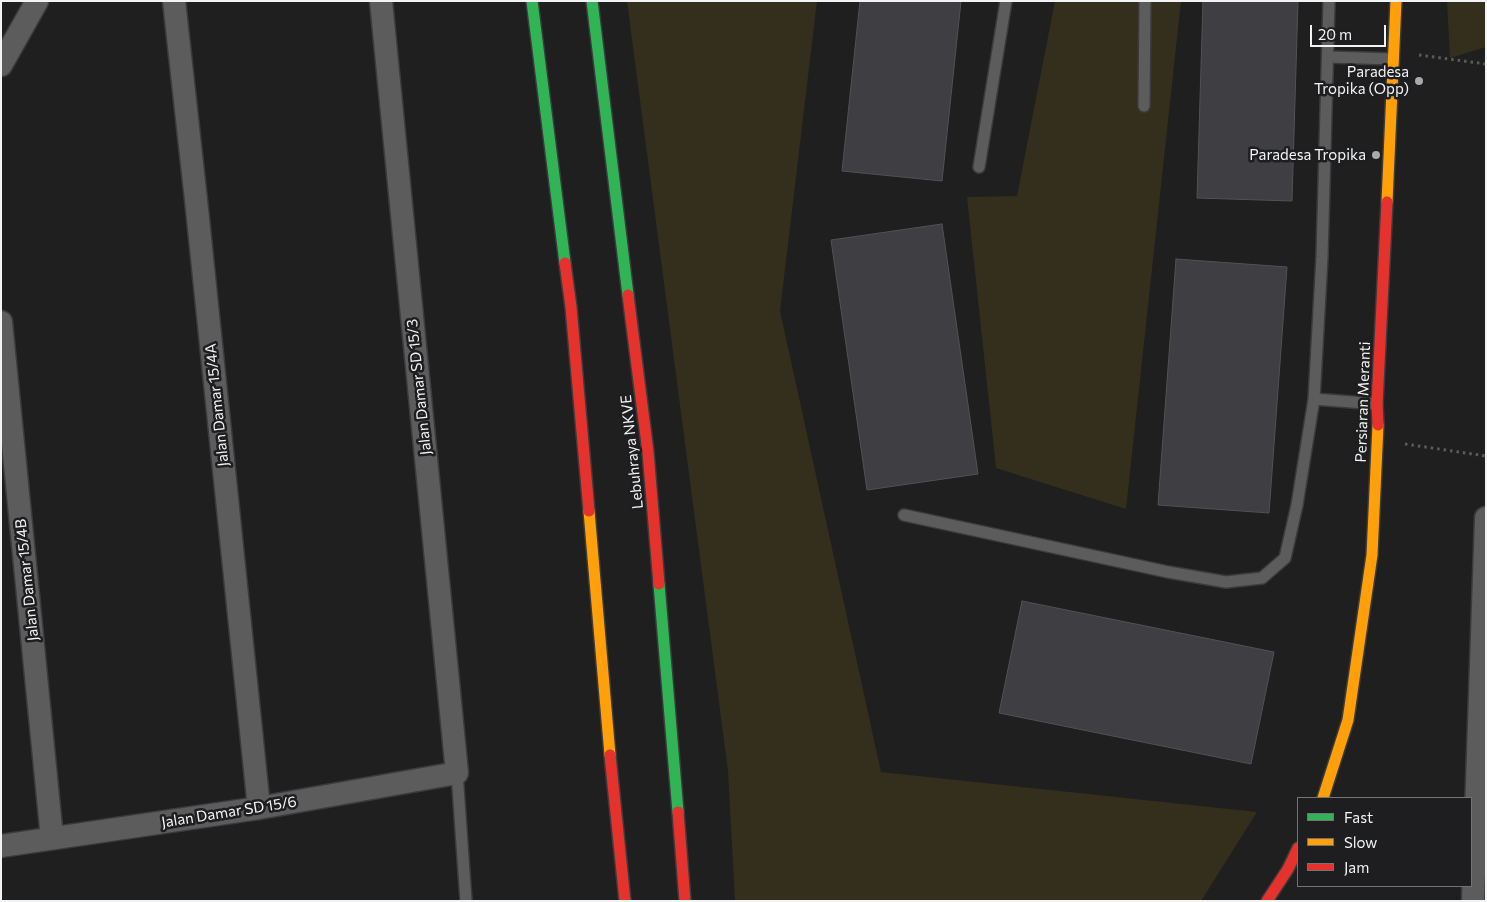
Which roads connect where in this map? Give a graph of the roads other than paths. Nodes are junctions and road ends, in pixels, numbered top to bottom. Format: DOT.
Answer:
graph roads {
  1 [pos="37,1"];
  2 [pos="174,1"];
  3 [pos="381,1"];
  4 [pos="532,1"];
  5 [pos="592,1"];
  6 [pos="1006,1"];
  7 [pos="1145,1"];
  8 [pos="1329,1"];
  9 [pos="1396,1"];
  10 [pos="1393,55"];
  11 [pos="1328,57"];
  12 [pos="1,65"];
  13 [pos="1144,106"];
  14 [pos="979,167"];
  15 [pos="1,322"];
  16 [pos="1314,398"];
  17 [pos="1377,404"];
  18 [pos="904,516"];
  19 [pos="1486,518"];
  20 [pos="457,773"];
  21 [pos="1323,797"];
  22 [pos="259,808"];
  23 [pos="52,838"];
  24 [pos="1,846"];
  25 [pos="1297,850"];
  26 [pos="466,901"];
  27 [pos="625,901"];
  28 [pos="685,901"];
  29 [pos="1267,901"];
  30 [pos="1473,901"];
  1 -- 12 [label="street"];
  2 -- 22 [label="street, Jalan Damar 15/4A"];
  3 -- 20 [label="street, Jalan Damar SD 15/3"];
  4 -- 27 [label="main road"];
  5 -- 28 [label="main road, Lebuhraya NKVE"];
  6 -- 14 [label="lane"];
  7 -- 13 [label="lane"];
  8 -- 11 [label="lane"];
  9 -- 10 [label="main road, Persiaran Meranti"];
  10 -- 11 [label="lane"];
  10 -- 17 [label="main road, Persiaran Meranti"];
  11 -- 16 [label="lane"];
  15 -- 23 [label="street, Jalan Damar 15/4B"];
  16 -- 17 [label="lane"];
  16 -- 18 [label="lane"];
  17 -- 21 [label="main road, Persiaran Meranti"];
  19 -- 30 [label="street"];
  20 -- 22 [label="street, Jalan Damar SD 15/6"];
  20 -- 26 [label="lane"];
  22 -- 23 [label="street, Jalan Damar SD 15/6"];
  23 -- 24 [label="street, Jalan Damar SD 15/6"];
  25 -- 29 [label="main road"];
}
